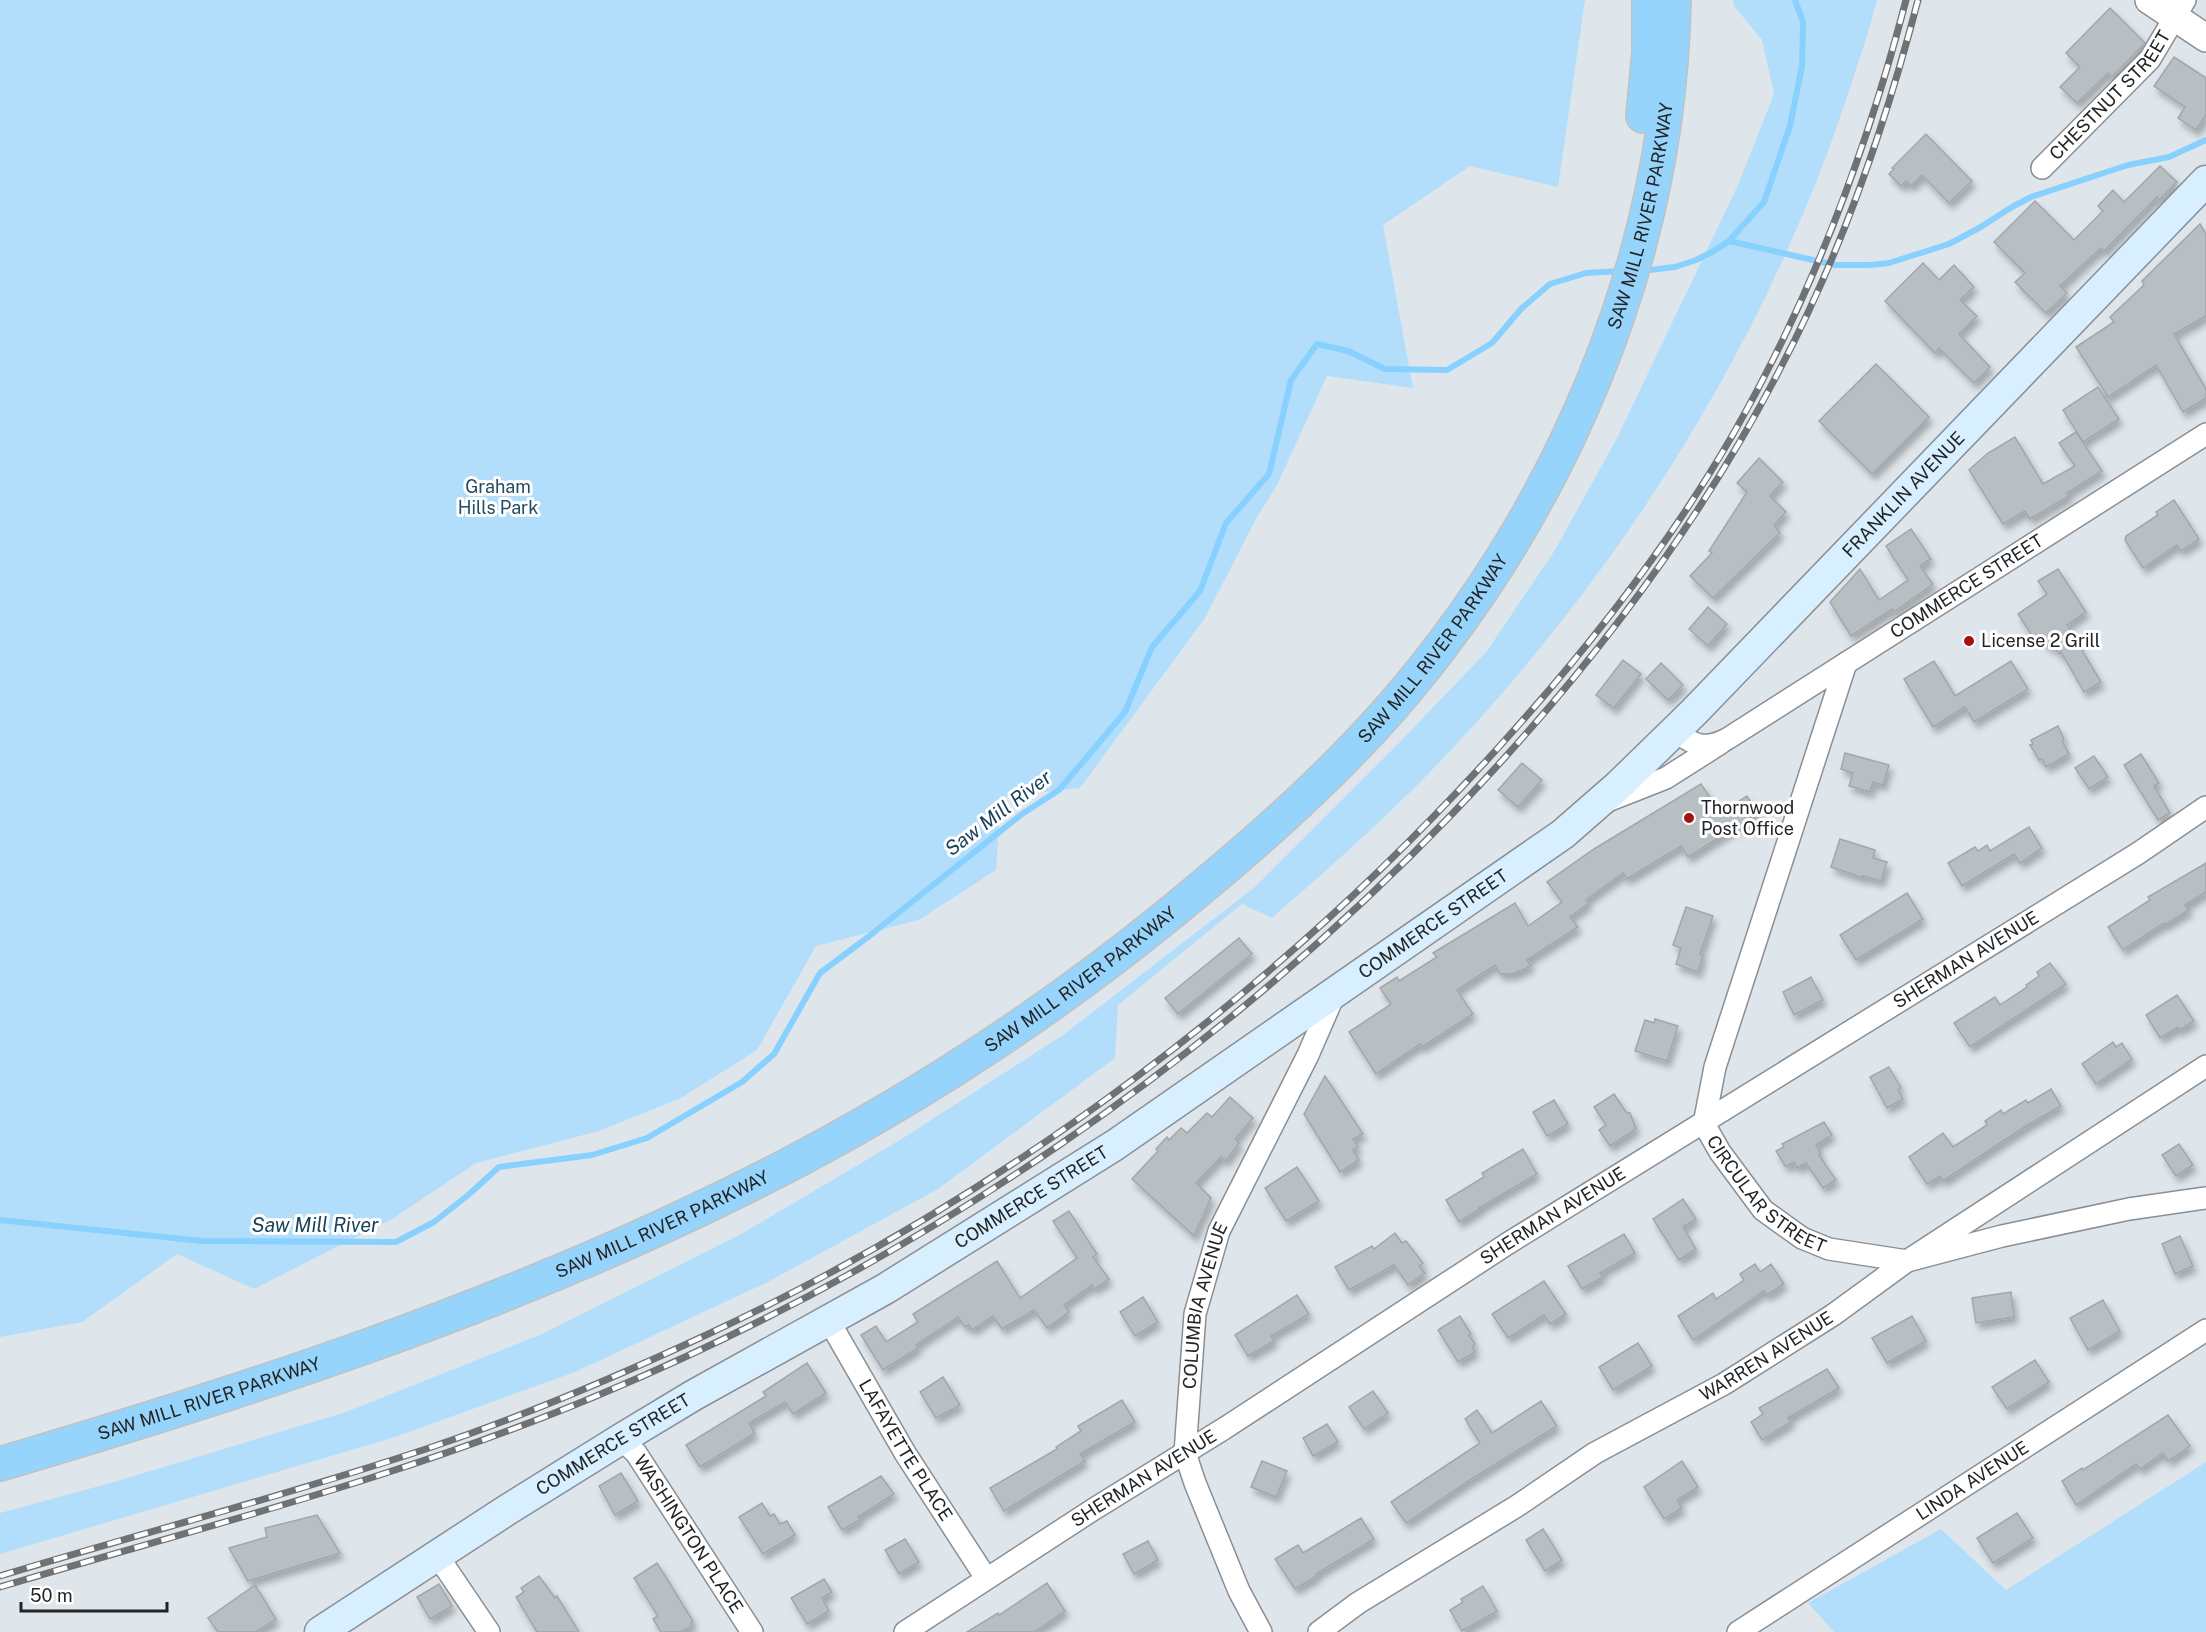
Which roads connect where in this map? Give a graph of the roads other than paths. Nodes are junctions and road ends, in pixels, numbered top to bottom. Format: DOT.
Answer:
graph roads {
  1 [pos="1649,0"];
  2 [pos="1674,0"];
  3 [pos="2149,0"];
  4 [pos="2180,9"];
  5 [pos="2206,38"];
  6 [pos="2042,168"];
  7 [pos="2206,181"];
  8 [pos="1628,244"];
  9 [pos="1610,303"];
  10 [pos="2206,434"];
  11 [pos="1846,663"];
  12 [pos="1674,731"];
  13 [pos="1727,739"];
  14 [pos="1599,804"];
  15 [pos="2206,807"];
  16 [pos="1335,992"];
  17 [pos="2206,1066"];
  18 [pos="1704,1124"];
  19 [pos="2206,1198"];
  20 [pos="1907,1261"];
  21 [pos="829,1321"];
  22 [pos="2206,1330"];
  23 [pos="621,1439"];
  24 [pos="0,1440"];
  25 [pos="1185,1453"];
  26 [pos="0,1464"];
  27 [pos="437,1555"];
  28 [pos="986,1578"];
  29 [pos="320,1632"];
  30 [pos="489,1632"];
  31 [pos="752,1632"];
  32 [pos="905,1632"];
  33 [pos="1261,1632"];
  34 [pos="1318,1632"];
  35 [pos="1738,1632"];
  1 -- 8 [label="highway, SAW MILL RIVER PARKWAY"];
  2 -- 8 [label="highway, SAW MILL RIVER PARKWAY"];
  3 -- 4 [label="street"];
  4 -- 5 [label="street"];
  4 -- 6 [label="street, CHESTNUT STREET"];
  7 -- 12 [label="main road, FRANKLIN AVENUE"];
  8 -- 9 [label="highway, SAW MILL RIVER PARKWAY"];
  9 -- 24 [label="highway, SAW MILL RIVER PARKWAY"];
  9 -- 26 [label="highway, SAW MILL RIVER PARKWAY"];
  10 -- 11 [label="street, COMMERCE STREET"];
  11 -- 13 [label="street, COMMERCE STREET"];
  11 -- 18 [label="street, CIRCULAR STREET"];
  12 -- 13 [label="street, COMMERCE STREET"];
  12 -- 14 [label="main road, FRANKLIN AVENUE"];
  13 -- 14 [label="street, COMMERCE STREET"];
  14 -- 16 [label="main road, COMMERCE STREET"];
  15 -- 18 [label="street, SHERMAN AVENUE"];
  16 -- 21 [label="main road, COMMERCE STREET"];
  16 -- 25 [label="street, COLUMBIA AVENUE"];
  17 -- 20 [label="street, WARREN AVENUE"];
  18 -- 20 [label="street, CIRCULAR STREET"];
  18 -- 25 [label="street, SHERMAN AVENUE"];
  19 -- 20 [label="street, CIRCULAR STREET"];
  20 -- 34 [label="street, WARREN AVENUE"];
  21 -- 23 [label="main road, COMMERCE STREET"];
  21 -- 28 [label="street, LAFAYETTE PLACE"];
  22 -- 35 [label="street, LINDA AVENUE"];
  23 -- 27 [label="main road, COMMERCE STREET"];
  23 -- 31 [label="street, WASHINGTON PLACE"];
  25 -- 28 [label="street, SHERMAN AVENUE"];
  25 -- 33 [label="street, COLUMBIA AVENUE"];
  27 -- 29 [label="main road, COMMERCE STREET"];
  27 -- 30 [label="street"];
  28 -- 32 [label="street, SHERMAN AVENUE"];
}
